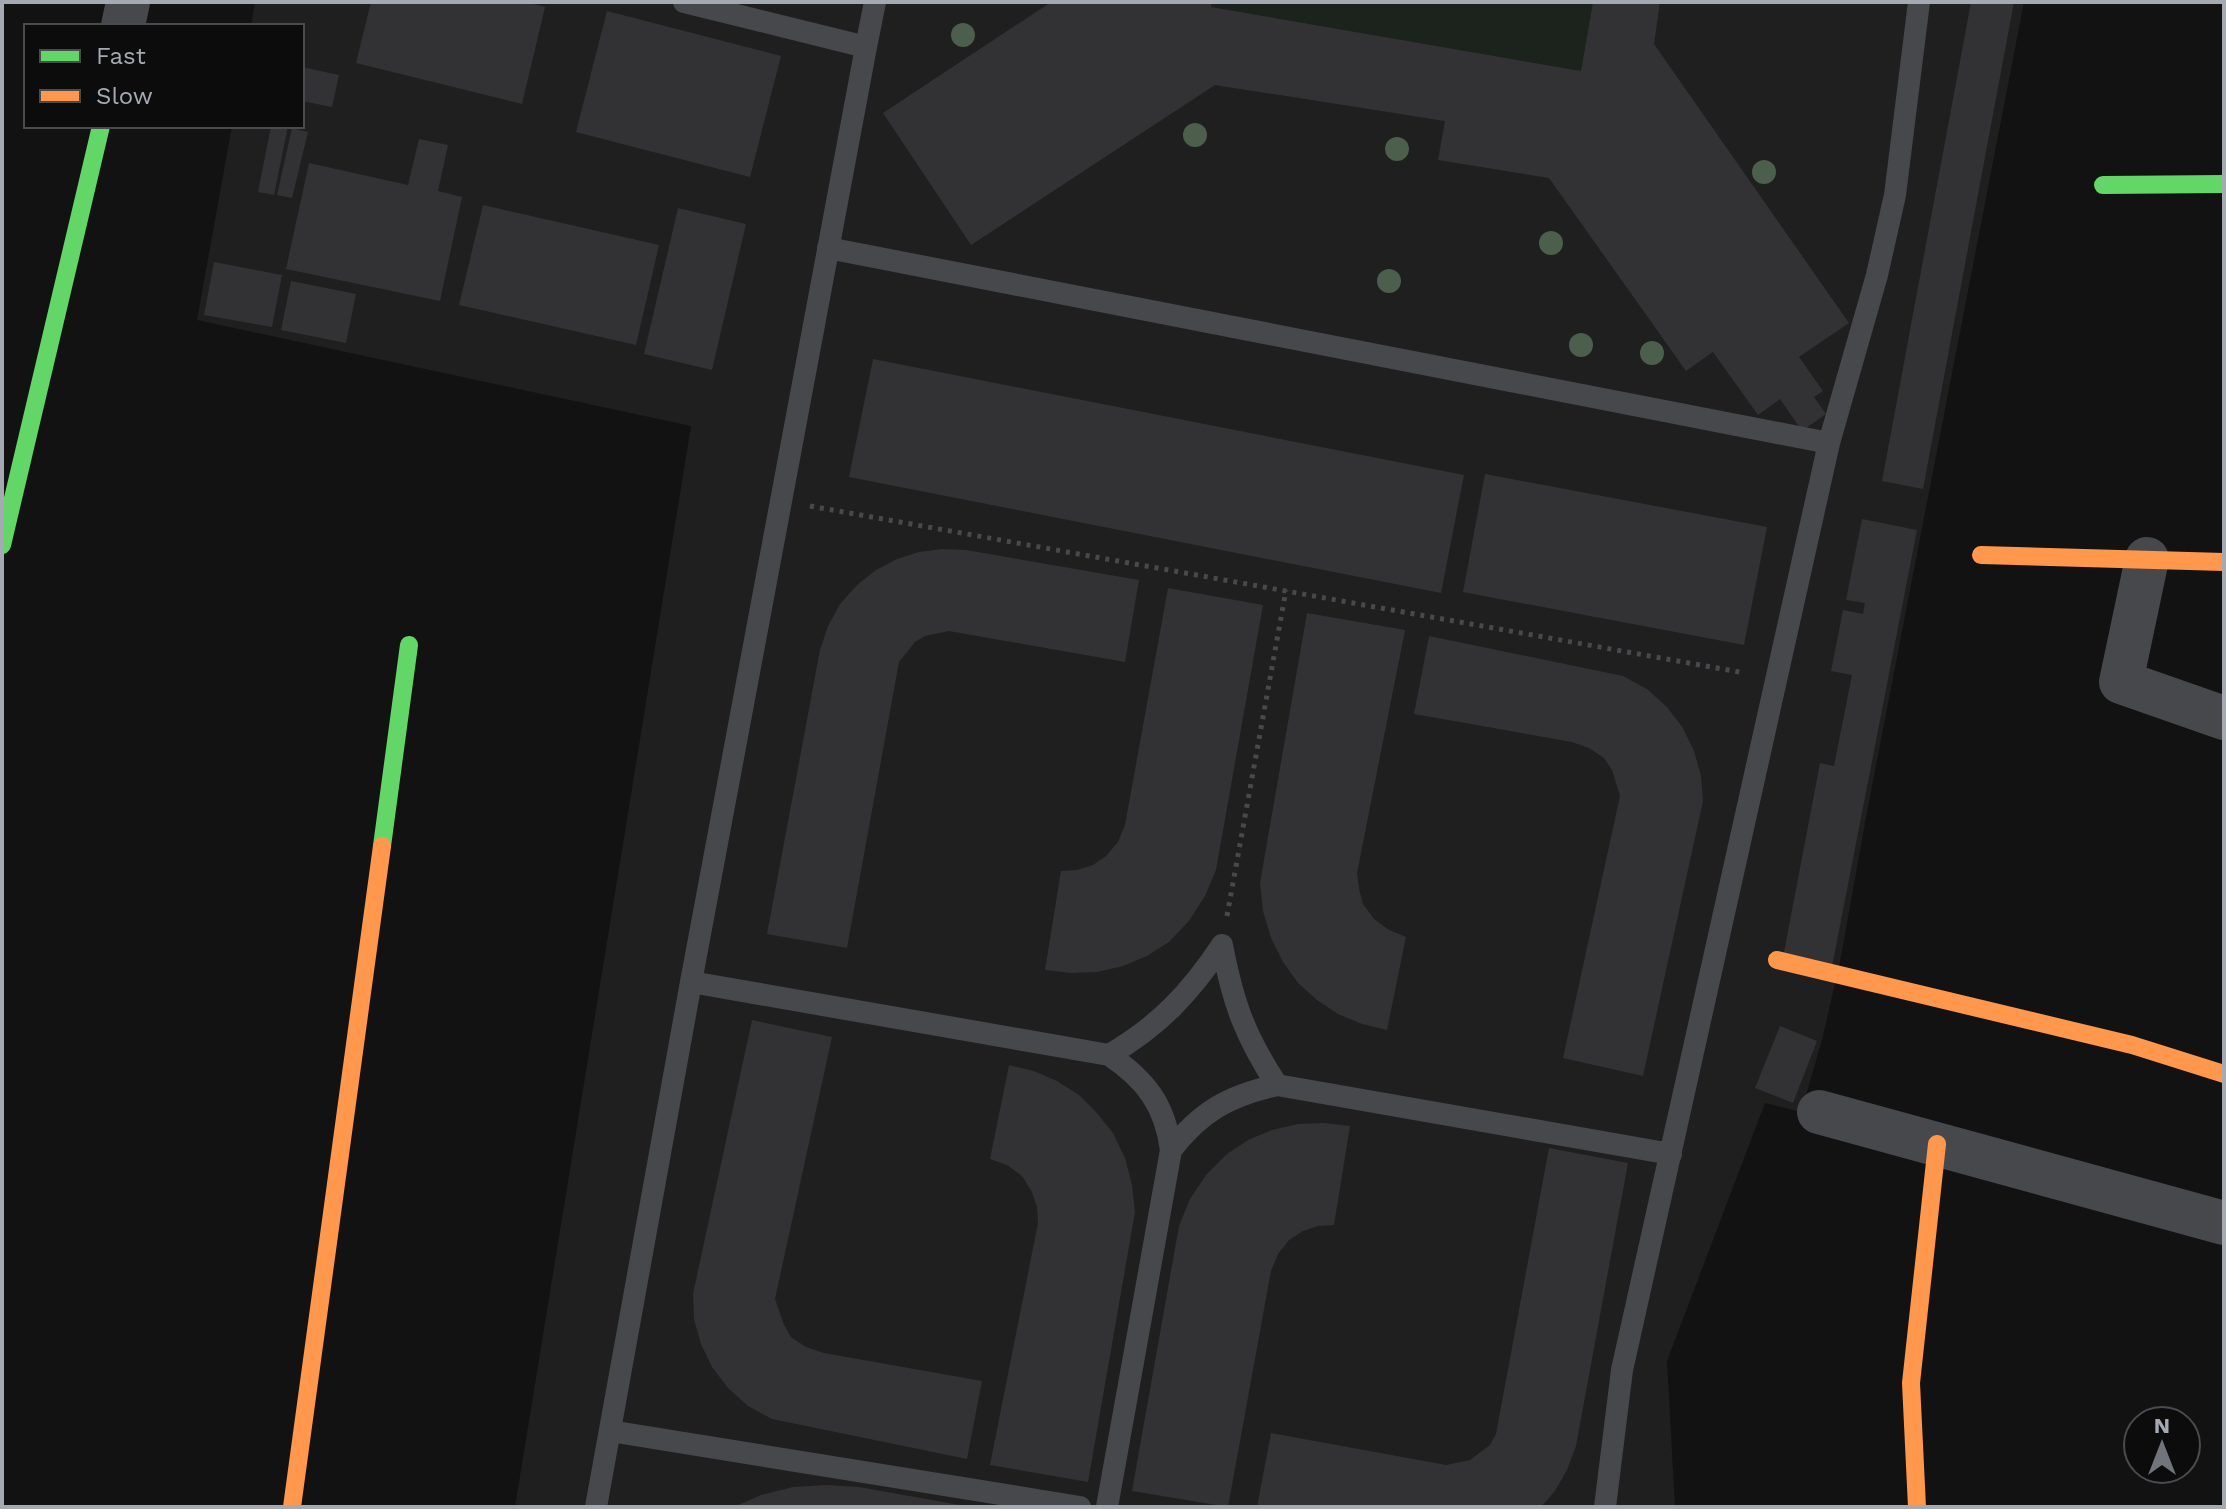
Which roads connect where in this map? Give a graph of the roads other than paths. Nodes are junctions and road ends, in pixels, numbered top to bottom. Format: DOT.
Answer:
graph roads {
  1 [pos="128,2"];
  2 [pos="684,2"];
  3 [pos="875,2"];
  4 [pos="1919,2"];
  5 [pos="123,24"];
  6 [pos="866,47"];
  7 [pos="101,128"];
  8 [pos="2224,184"];
  9 [pos="2103,185"];
  10 [pos="828,248"];
  11 [pos="1829,443"];
  12 [pos="2,545"];
  13 [pos="1981,555"];
  14 [pos="2147,559"];
  15 [pos="2224,562"];
  16 [pos="409,645"];
  17 [pos="2224,718"];
  18 [pos="1777,960"];
  19 [pos="691,982"];
  20 [pos="1109,1055"];
  21 [pos="2224,1074"];
  22 [pos="1277,1085"];
  23 [pos="1819,1112"];
  24 [pos="1937,1144"];
  25 [pos="1171,1150"];
  26 [pos="1671,1154"];
  27 [pos="2224,1223"];
  28 [pos="610,1431"];
  29 [pos="1603,1505"];
  30 [pos="292,1507"];
  31 [pos="596,1507"];
  32 [pos="1080,1507"];
  33 [pos="1107,1507"];
  34 [pos="1917,1507"];
  1 -- 5 [label="street"];
  2 -- 6 [label="lane"];
  3 -- 6 [label="lane"];
  4 -- 11 [label="lane"];
  6 -- 10 [label="lane"];
  7 -- 12 [label="street"];
  8 -- 9 [label="street"];
  10 -- 11 [label="lane"];
  10 -- 19 [label="lane"];
  11 -- 26 [label="lane"];
  13 -- 14 [label="street"];
  14 -- 15 [label="street"];
  14 -- 17 [label="street"];
  16 -- 30 [label="street"];
  18 -- 21 [label="street"];
  19 -- 20 [label="lane"];
  19 -- 28 [label="lane"];
  20 -- 22 [label="lane"];
  20 -- 25 [label="lane"];
  22 -- 25 [label="lane"];
  22 -- 26 [label="lane"];
  23 -- 24 [label="street"];
  24 -- 27 [label="street"];
  24 -- 34 [label="street"];
  25 -- 33 [label="lane"];
  26 -- 29 [label="lane"];
  28 -- 31 [label="lane"];
  28 -- 32 [label="lane"];
}
